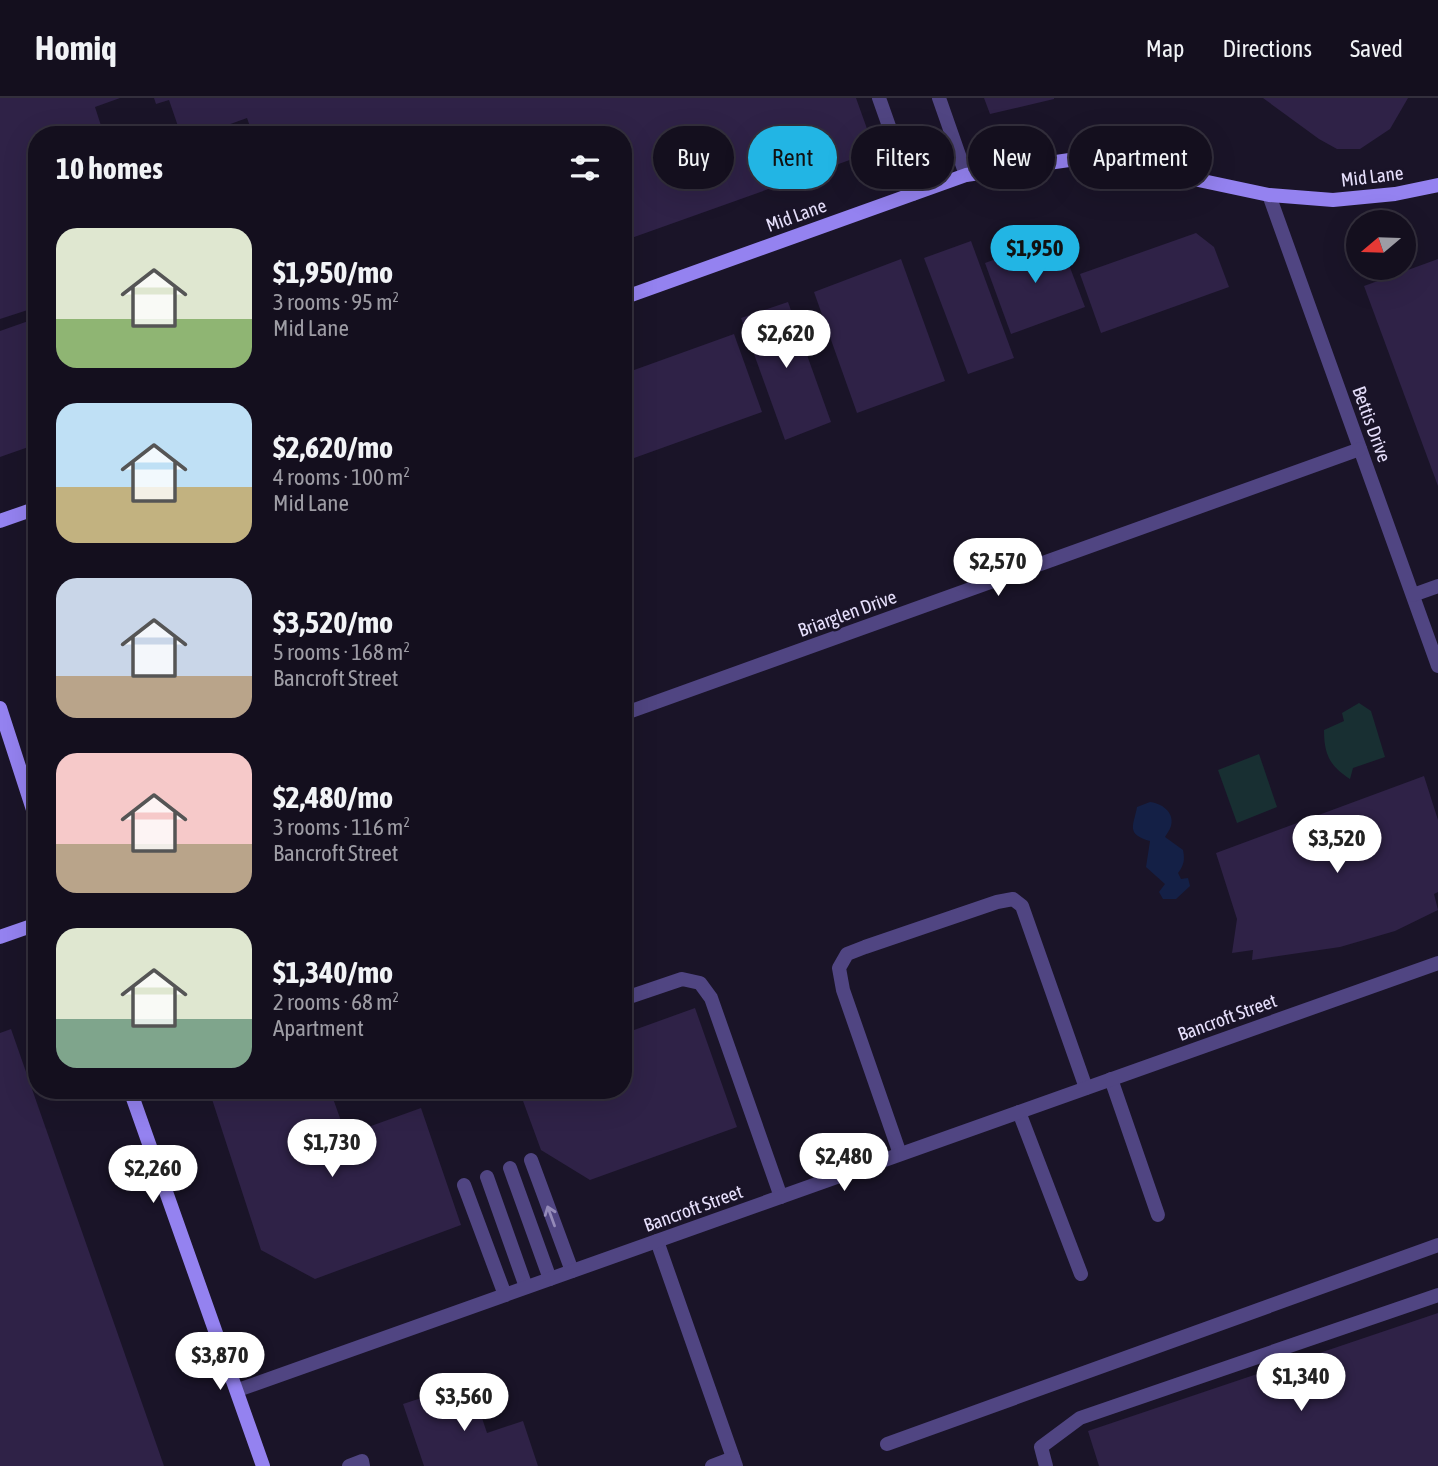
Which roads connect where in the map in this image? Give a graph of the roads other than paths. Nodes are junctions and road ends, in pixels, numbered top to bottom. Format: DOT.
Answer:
graph roads {
  1 [pos="879,98"];
  2 [pos="939,98"];
  3 [pos="966,175"];
  4 [pos="1438,185"];
  5 [pos="913,194"];
  6 [pos="1269,195"];
  7 [pos="632,295"];
  8 [pos="1360,449"];
  9 [pos="28,511"];
  10 [pos="0,521"];
  11 [pos="1438,586"];
  12 [pos="1413,595"];
  13 [pos="1438,666"];
  14 [pos="0,708"];
  15 [pos="632,711"];
  16 [pos="28,794"];
  17 [pos="28,927"];
  18 [pos="0,937"];
  19 [pos="1438,963"];
  20 [pos="632,996"];
  21 [pos="1111,1079"];
  22 [pos="1086,1088"];
  23 [pos="133,1099"];
  24 [pos="1019,1112"];
  25 [pos="900,1154"];
  26 [pos="531,1160"];
  27 [pos="510,1168"];
  28 [pos="487,1177"];
  29 [pos="464,1185"];
  30 [pos="781,1197"];
  31 [pos="1158,1215"];
  32 [pos="657,1241"];
  33 [pos="1438,1245"];
  34 [pos="572,1271"];
  35 [pos="1081,1275"];
  36 [pos="550,1279"];
  37 [pos="526,1287"];
  38 [pos="505,1295"];
  39 [pos="1438,1295"];
  40 [pos="238,1390"];
  41 [pos="887,1444"];
  42 [pos="735,1462"];
  43 [pos="263,1466"];
  44 [pos="349,1466"];
  45 [pos="363,1466"];
  46 [pos="712,1466"];
  47 [pos="1046,1466"];
  1 -- 5 [label="street"];
  2 -- 3 [label="street"];
  3 -- 5 [label="street, Mid Lane"];
  3 -- 6 [label="street, Mid Lane"];
  4 -- 6 [label="street, Mid Lane"];
  5 -- 7 [label="street, Mid Lane"];
  6 -- 8 [label="street, Bettis Drive"];
  8 -- 12 [label="street, Bettis Drive"];
  8 -- 15 [label="street, Briarglen Drive"];
  9 -- 10 [label="street"];
  11 -- 12 [label="street"];
  12 -- 13 [label="street, Bettis Drive"];
  14 -- 16 [label="street"];
  17 -- 18 [label="street"];
  19 -- 21 [label="street, Bancroft Street"];
  20 -- 30 [label="street"];
  21 -- 22 [label="street, Bancroft Street"];
  21 -- 31 [label="street"];
  22 -- 24 [label="street, Bancroft Street"];
  22 -- 25 [label="street"];
  23 -- 40 [label="street"];
  24 -- 25 [label="street, Bancroft Street"];
  24 -- 35 [label="street"];
  25 -- 30 [label="street, Bancroft Street"];
  34 -- 26 [label="street, one-way"];
  27 -- 36 [label="street"];
  28 -- 37 [label="street"];
  29 -- 38 [label="street"];
  30 -- 32 [label="street, Bancroft Street"];
  32 -- 34 [label="street, Bancroft Street"];
  32 -- 42 [label="street"];
  33 -- 41 [label="street"];
  34 -- 36 [label="street, Bancroft Street"];
  36 -- 37 [label="street, Bancroft Street"];
  37 -- 38 [label="street, Bancroft Street"];
  38 -- 40 [label="street, Bancroft Street"];
  39 -- 47 [label="street"];
  40 -- 43 [label="street"];
  42 -- 46 [label="street"];
  44 -- 45 [label="street"];
}
